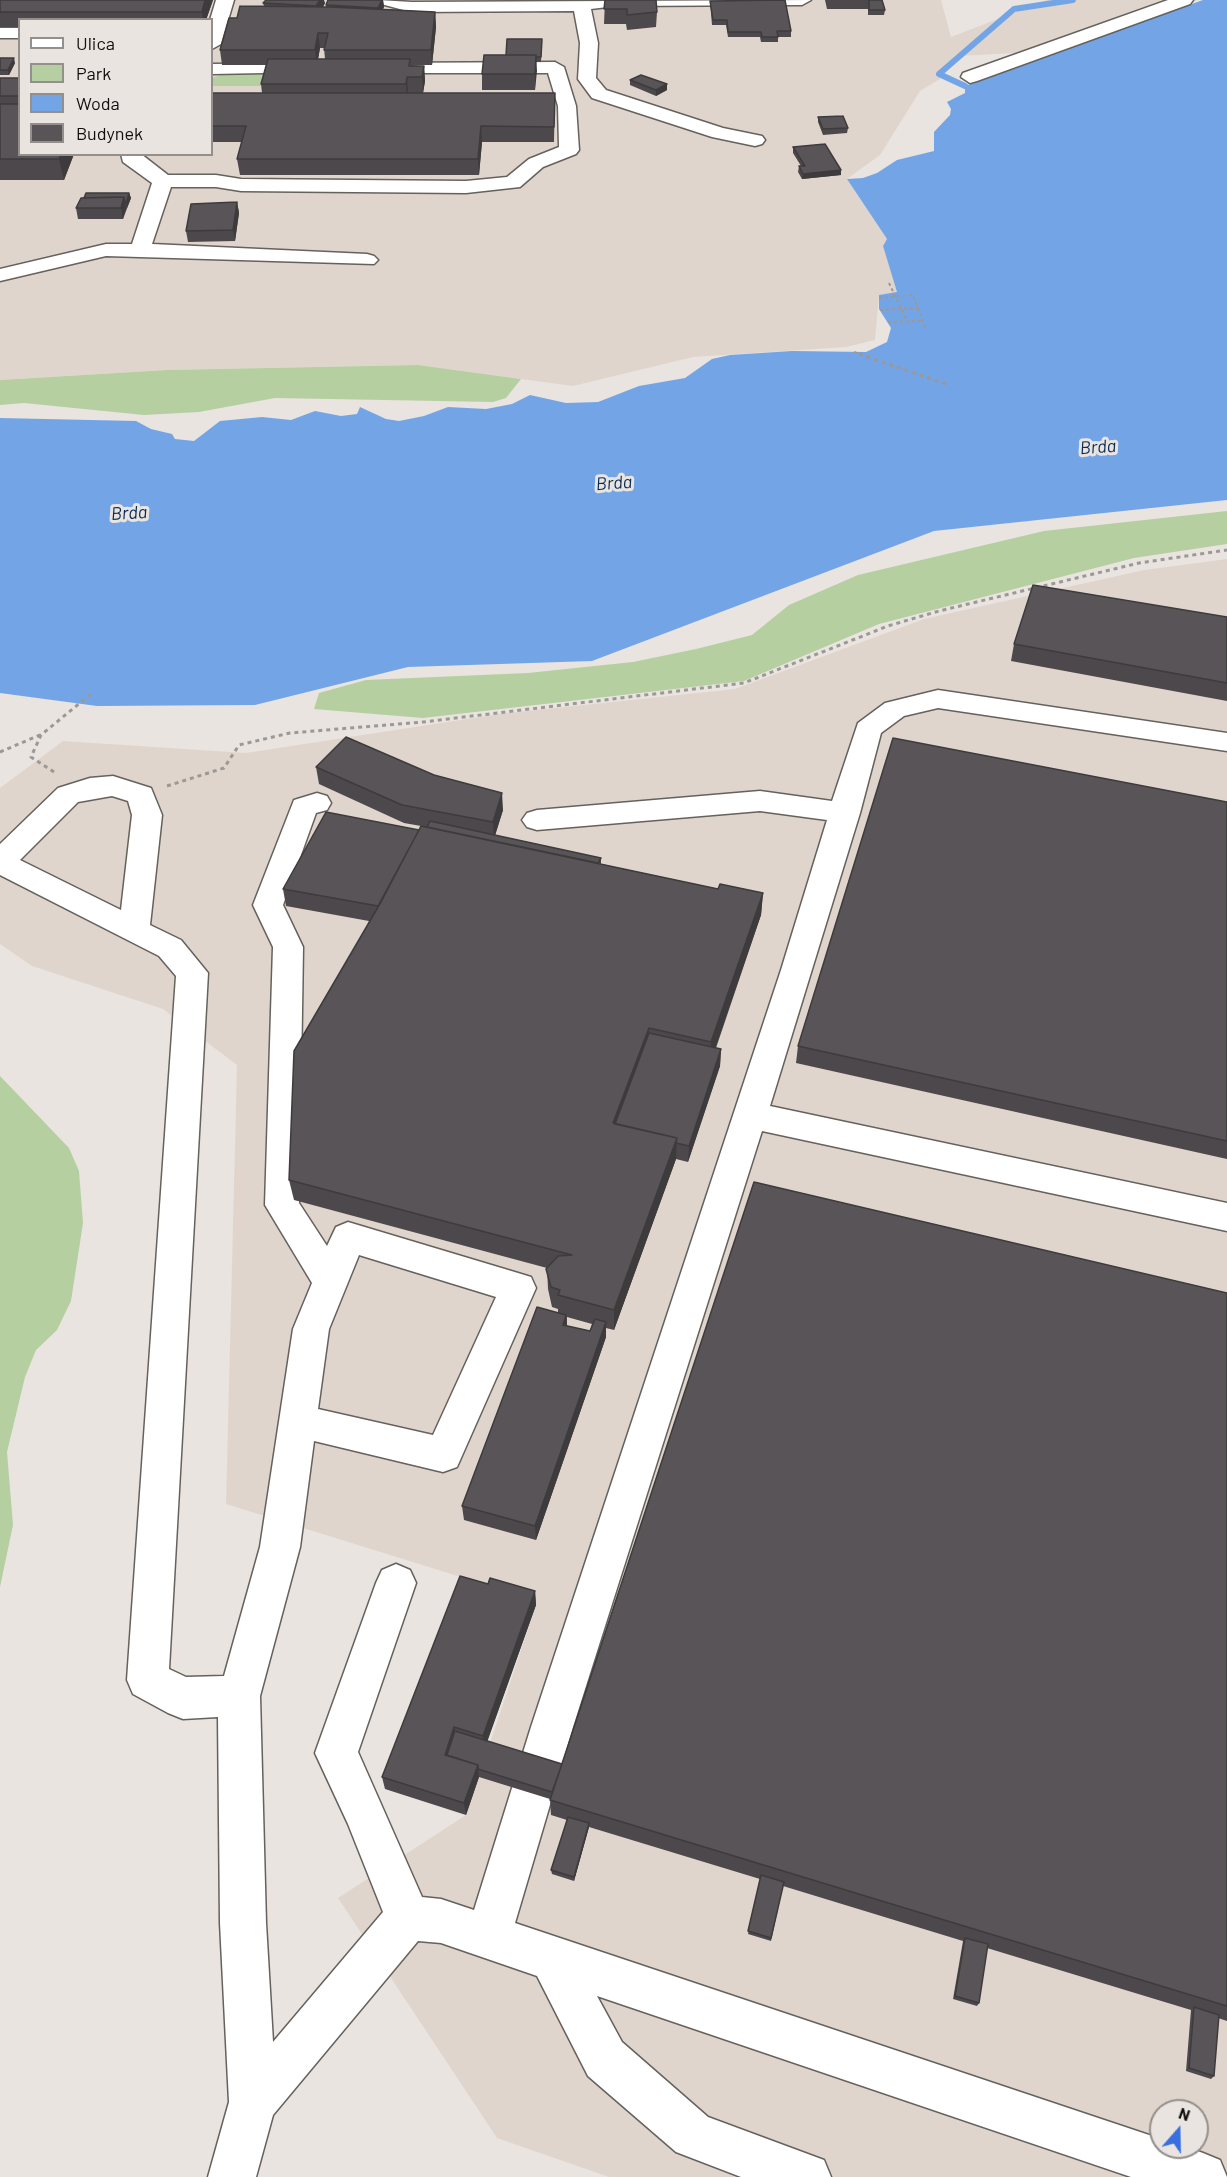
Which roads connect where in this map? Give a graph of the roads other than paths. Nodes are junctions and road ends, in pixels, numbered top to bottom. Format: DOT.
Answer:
graph roads {
  1 [pos="225,0"];
  2 [pos="387,0"];
  3 [pos="802,0"];
  4 [pos="1184,0"];
  5 [pos="557,3"];
  6 [pos="582,5"];
  7 [pos="0,33"];
  8 [pos="18,33"];
  9 [pos="213,34"];
  10 [pos="330,68"];
  11 [pos="366,68"];
  12 [pos="213,69"];
  13 [pos="970,77"];
  14 [pos="755,140"];
  15 [pos="130,156"];
  16 [pos="163,181"];
  17 [pos="140,250"];
  18 [pos="367,260"];
  19 [pos="0,275"];
  20 [pos="1227,742"];
  21 [pos="317,803"];
  22 [pos="845,813"];
  23 [pos="537,820"];
  24 [pos="134,930"];
  25 [pos="749,1116"];
  26 [pos="1227,1217"];
  27 [pos="330,1281"];
  28 [pos="299,1421"];
  29 [pos="396,1583"];
  30 [pos="239,1696"];
  31 [pos="408,1918"];
  32 [pos="488,1937"];
  33 [pos="553,1959"];
  34 [pos="253,2102"];
  35 [pos="232,2177"];
  36 [pos="807,2177"];
  37 [pos="1203,2177"];
  1 -- 9 [label="lane"];
  2 -- 5 [label="lane"];
  3 -- 6 [label="lane"];
  4 -- 13 [label="lane"];
  5 -- 6 [label="lane"];
  6 -- 14 [label="lane"];
  7 -- 8 [label="lane"];
  10 -- 12 [label="lane"];
  11 -- 16 [label="lane"];
  15 -- 16 [label="lane"];
  16 -- 17 [label="lane"];
  17 -- 18 [label="lane"];
  17 -- 19 [label="lane"];
  20 -- 22 [label="lane"];
  21 -- 27 [label="lane"];
  22 -- 23 [label="lane"];
  22 -- 25 [label="lane"];
  24 -- 24 [label="lane"];
  24 -- 30 [label="lane"];
  25 -- 26 [label="lane"];
  25 -- 32 [label="lane"];
  27 -- 28 [label="lane"];
  27 -- 28 [label="lane"];
  28 -- 30 [label="lane"];
  29 -- 31 [label="lane"];
  30 -- 34 [label="lane"];
  31 -- 32 [label="lane"];
  31 -- 34 [label="lane"];
  32 -- 33 [label="lane"];
  33 -- 36 [label="lane"];
  33 -- 37 [label="lane"];
  34 -- 35 [label="lane"];
}
